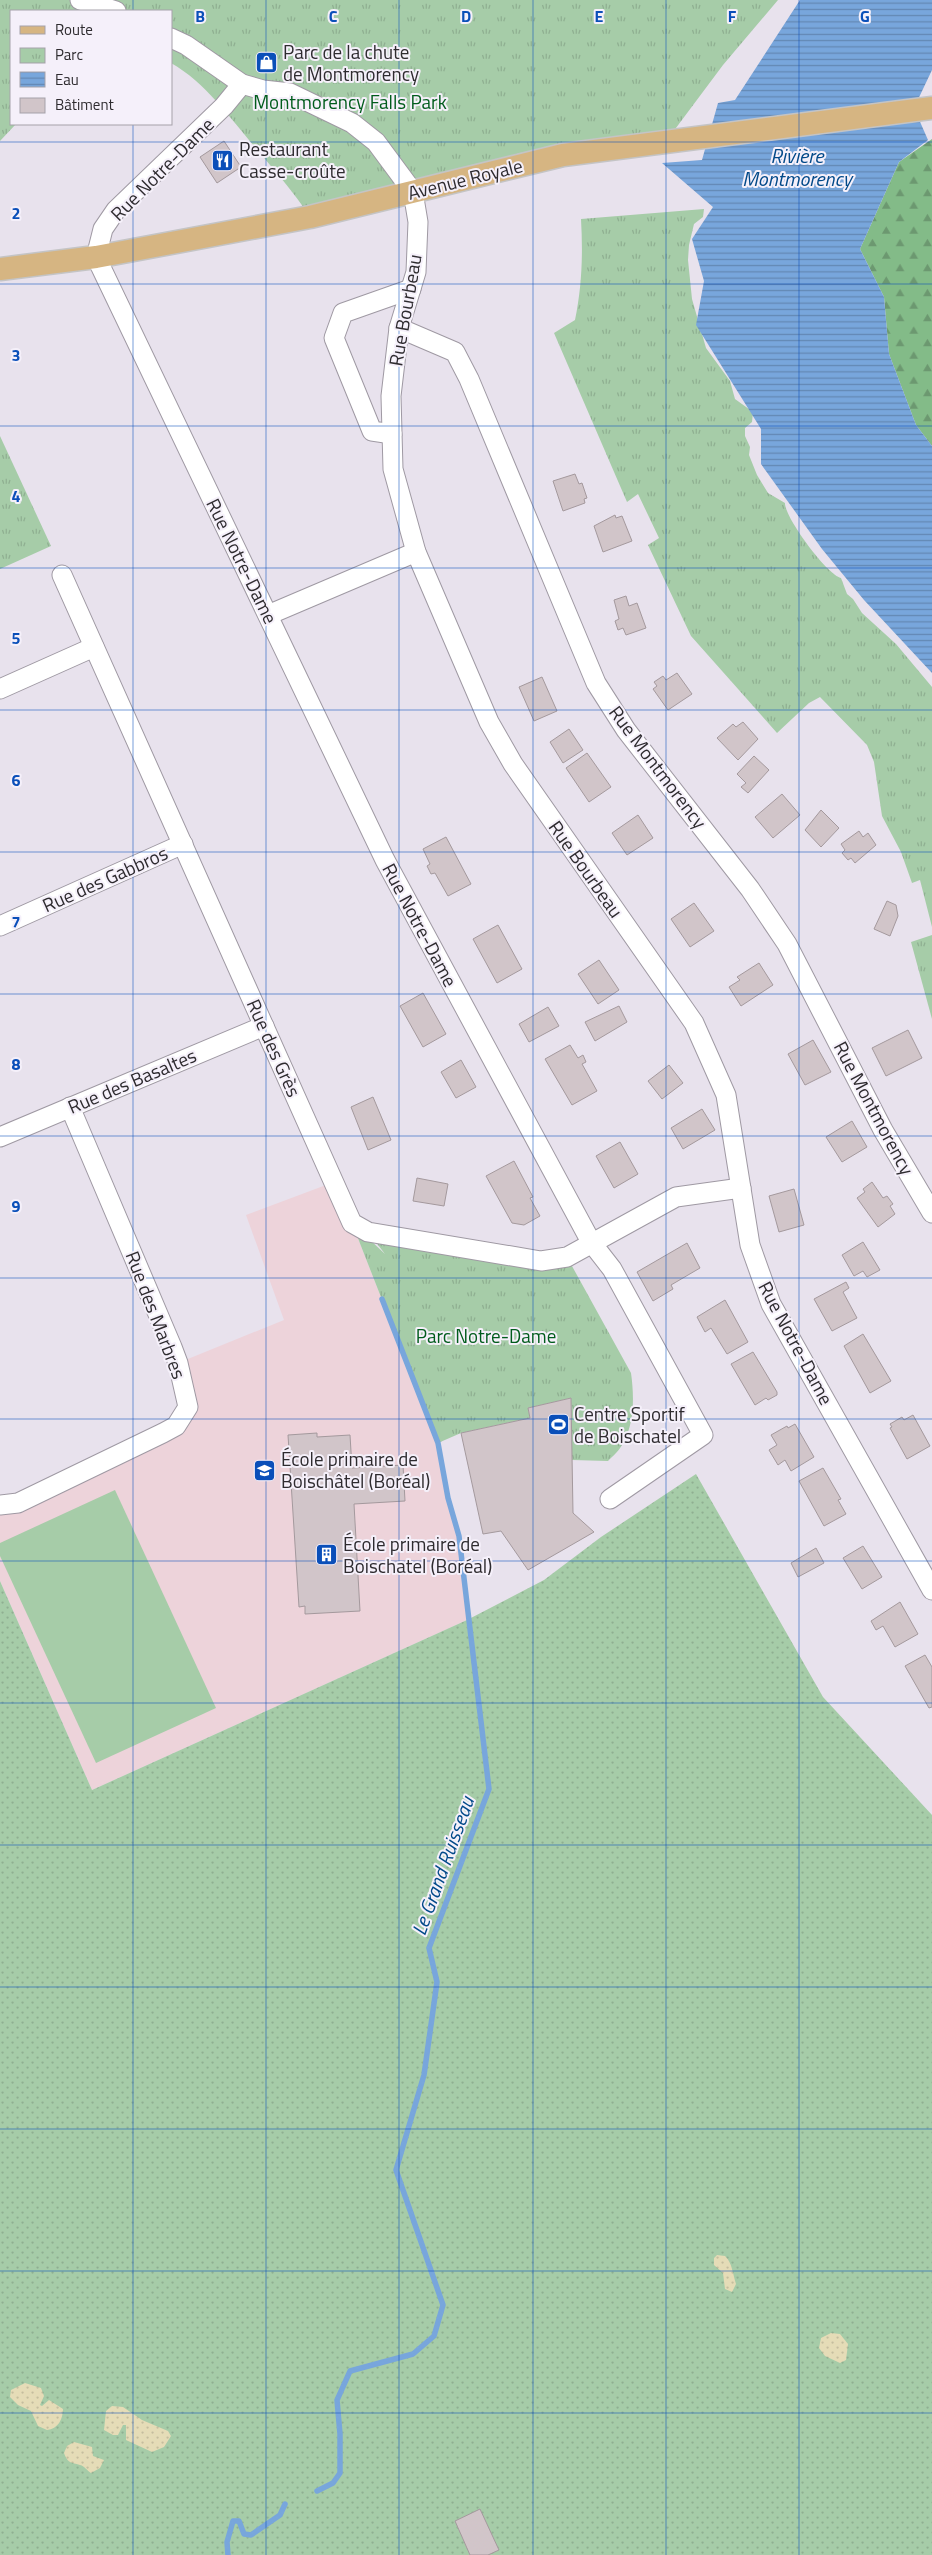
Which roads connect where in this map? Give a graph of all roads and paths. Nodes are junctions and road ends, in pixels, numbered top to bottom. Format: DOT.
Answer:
graph roads {
  1 [pos="80,0"];
  2 [pos="113,10"];
  3 [pos="172,38"];
  4 [pos="242,84"];
  5 [pos="932,108"];
  6 [pos="413,192"];
  7 [pos="96,256"];
  8 [pos="0,269"];
  9 [pos="410,289"];
  10 [pos="399,328"];
  11 [pos="392,434"];
  12 [pos="416,552"];
  13 [pos="62,575"];
  14 [pos="268,615"];
  15 [pos="94,647"];
  16 [pos="0,689"];
  17 [pos="183,844"];
  18 [pos="0,926"];
  19 [pos="264,1026"];
  20 [pos="70,1108"];
  21 [pos="0,1137"];
  22 [pos="741,1188"];
  23 [pos="932,1213"];
  24 [pos="591,1242"];
  25 [pos="610,1499"];
  26 [pos="0,1505"];
  27 [pos="932,1590"];
  1 -- 2 [label="street"];
  3 -- 4 [label="street"];
  4 -- 6 [label="street, Rue Bourbeau"];
  4 -- 7 [label="street, Rue Notre-Dame"];
  5 -- 6 [label="main road, Avenue Royale"];
  6 -- 7 [label="main road, Avenue Royale"];
  6 -- 9 [label="street, Rue Bourbeau"];
  7 -- 8 [label="main road, Avenue Royale"];
  7 -- 14 [label="street, Rue Notre-Dame"];
  9 -- 10 [label="street, Rue Bourbeau"];
  9 -- 11 [label="street"];
  10 -- 11 [label="street, Rue Bourbeau"];
  10 -- 23 [label="street, Rue Montmorency"];
  11 -- 12 [label="street, Rue Bourbeau"];
  12 -- 14 [label="street"];
  12 -- 22 [label="street, Rue Bourbeau"];
  13 -- 15 [label="street, Rue des Grès"];
  14 -- 24 [label="street, Rue Notre-Dame"];
  15 -- 16 [label="street"];
  15 -- 17 [label="street, Rue des Grès"];
  17 -- 18 [label="street, Rue des Gabbros"];
  17 -- 19 [label="street, Rue des Grès"];
  19 -- 20 [label="street, Rue des Basaltes"];
  19 -- 24 [label="street, Rue des Grès"];
  20 -- 21 [label="street, Rue des Basaltes"];
  20 -- 26 [label="street, Rue des Marbres"];
  22 -- 24 [label="street"];
  22 -- 27 [label="street, Rue Notre-Dame"];
  24 -- 25 [label="street, Rue Notre-Dame"];
}
